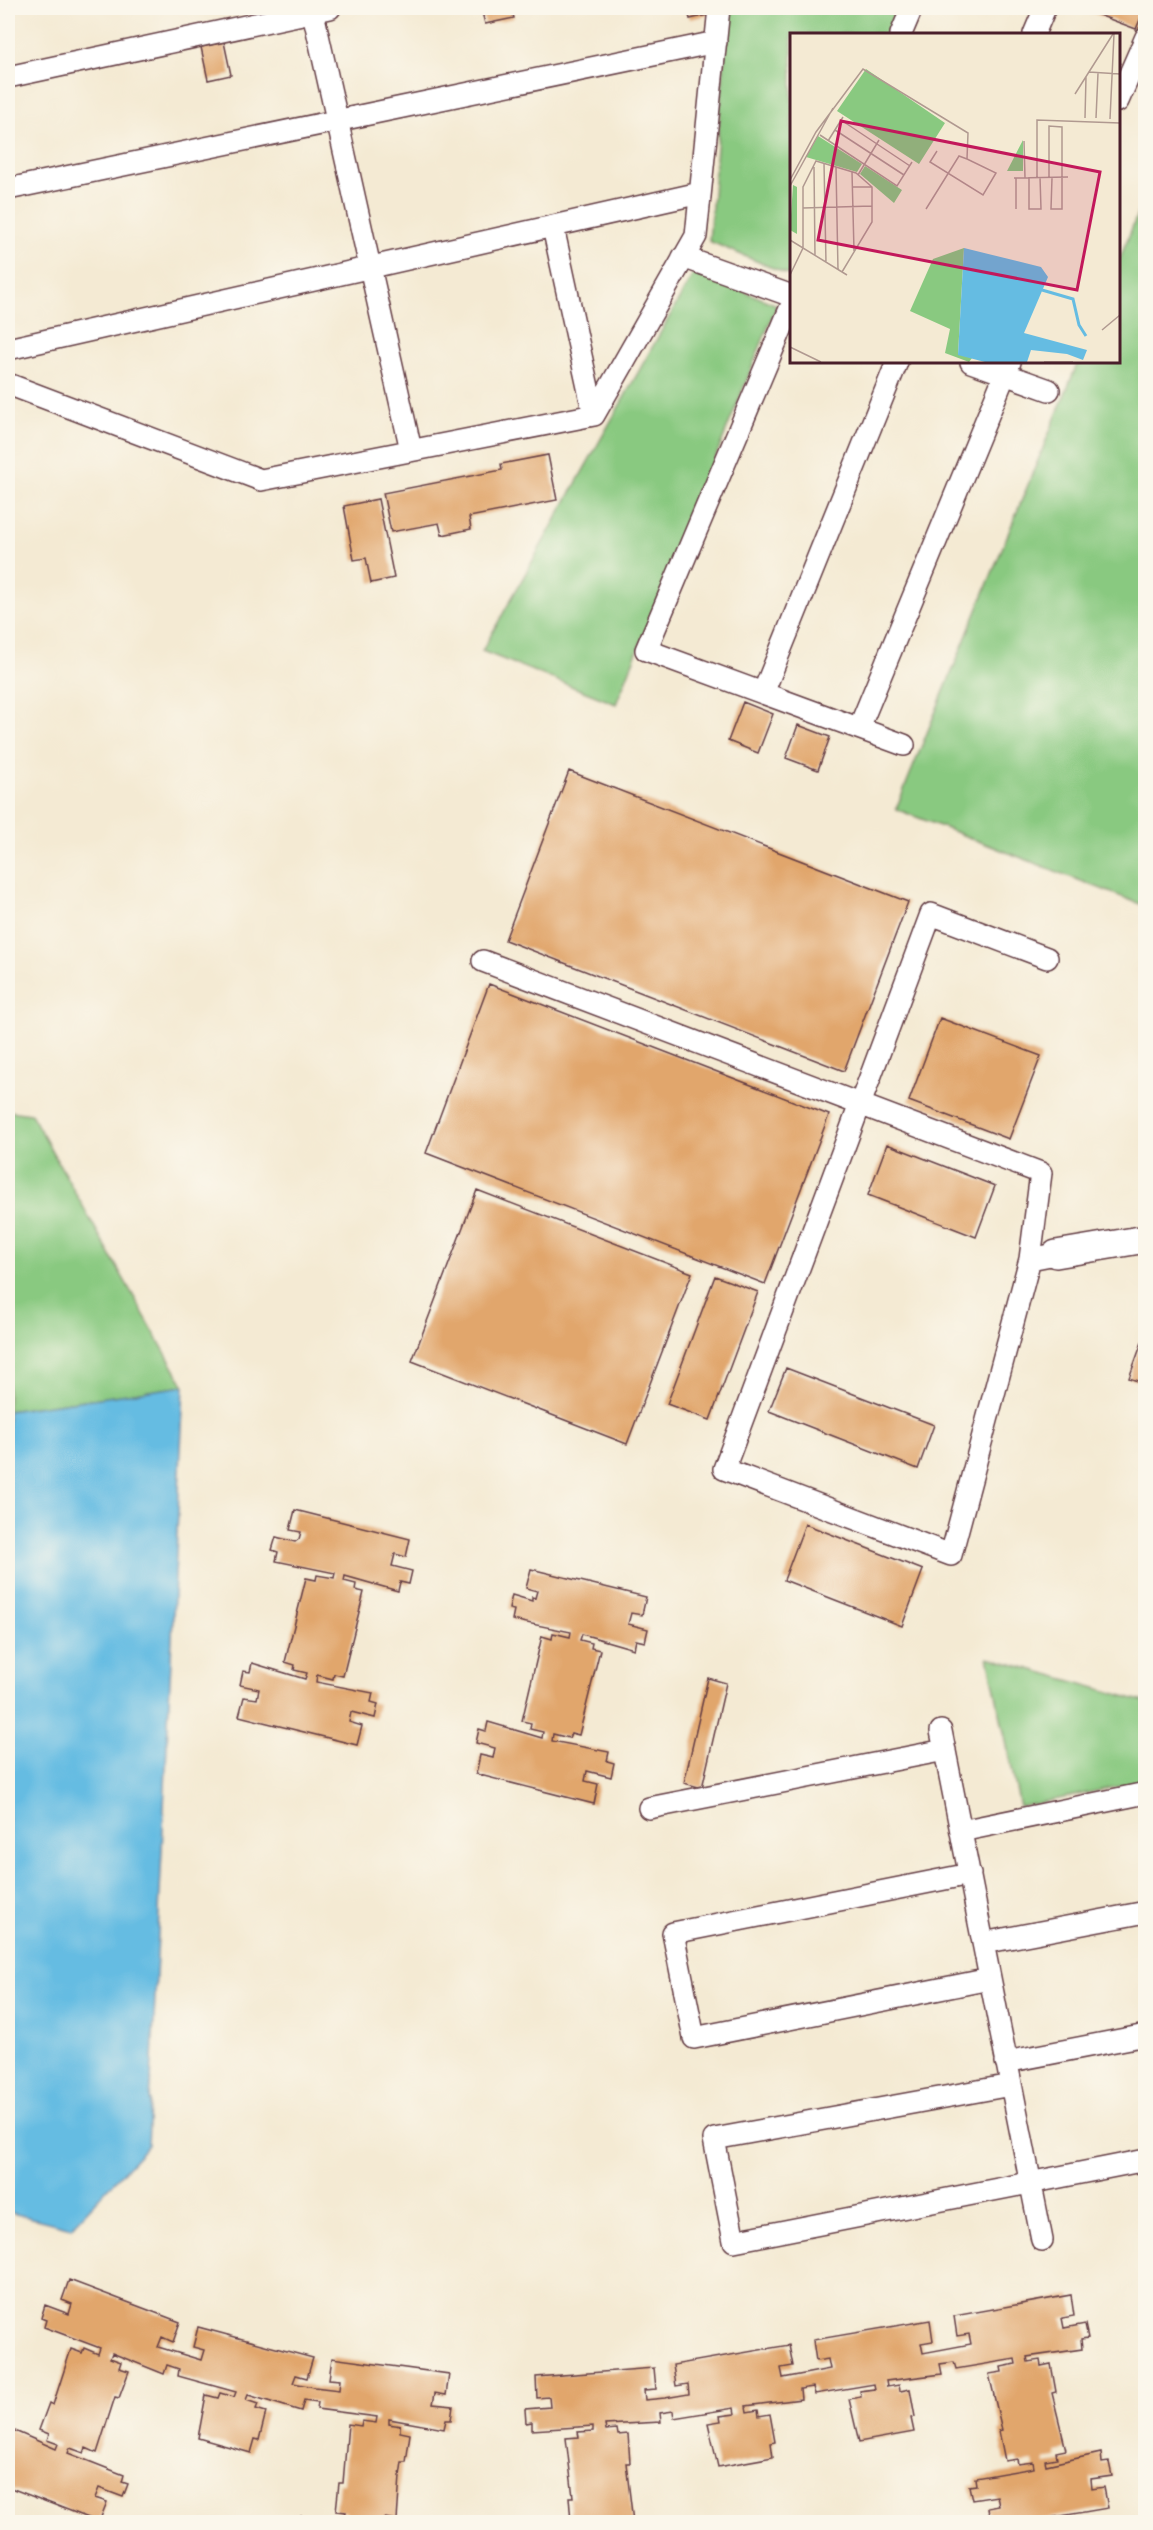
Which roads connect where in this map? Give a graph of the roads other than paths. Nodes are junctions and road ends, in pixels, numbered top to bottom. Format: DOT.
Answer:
graph roads {
  1 [pos="719,8"];
  2 [pos="912,8"];
  3 [pos="1045,8"];
  4 [pos="318,9"];
  5 [pos="901,33"];
  6 [pos="1034,33"];
  7 [pos="1146,37"];
  8 [pos="716,42"];
  9 [pos="8,76"];
  10 [pos="1120,99"];
  11 [pos="337,123"];
  12 [pos="8,189"];
  13 [pos="700,194"];
  14 [pos="553,226"];
  15 [pos="683,257"];
  16 [pos="369,268"];
  17 [pos="790,295"];
  18 [pos="790,309"];
  19 [pos="8,350"];
  20 [pos="897,363"];
  21 [pos="977,363"];
  22 [pos="1007,368"];
  23 [pos="8,384"];
  24 [pos="1049,390"];
  25 [pos="594,415"];
  26 [pos="411,450"];
  27 [pos="763,693"];
  28 [pos="859,728"];
  29 [pos="904,745"];
  30 [pos="1047,958"];
  31 [pos="483,961"];
  32 [pos="860,1104"];
  33 [pos="1146,1239"];
  34 [pos="1056,1254"];
  35 [pos="1030,1259"];
  36 [pos="1146,1793"];
  37 [pos="649,1808"];
  38 [pos="961,1831"];
  39 [pos="970,1874"];
  40 [pos="1146,1912"];
  41 [pos="983,1944"];
  42 [pos="990,1979"];
  43 [pos="1146,2034"];
  44 [pos="1006,2062"];
  45 [pos="1011,2085"];
  46 [pos="1146,2160"];
  47 [pos="1030,2182"];
  48 [pos="1042,2240"];
  1 -- 8 [label="street"];
  2 -- 5 [label="street"];
  3 -- 6 [label="street"];
  4 -- 9 [label="street"];
  4 -- 11 [label="street"];
  7 -- 10 [label="street"];
  8 -- 11 [label="street"];
  8 -- 13 [label="street"];
  11 -- 12 [label="street"];
  11 -- 16 [label="street"];
  13 -- 14 [label="street"];
  13 -- 15 [label="street"];
  14 -- 16 [label="street"];
  14 -- 25 [label="street"];
  15 -- 17 [label="street"];
  15 -- 25 [label="street"];
  16 -- 19 [label="street"];
  16 -- 26 [label="street"];
  18 -- 27 [label="street"];
  20 -- 27 [label="street"];
  21 -- 22 [label="street"];
  22 -- 24 [label="street"];
  22 -- 28 [label="street"];
  23 -- 26 [label="street"];
  25 -- 26 [label="street"];
  27 -- 28 [label="street"];
  28 -- 29 [label="street"];
  30 -- 32 [label="street"];
  31 -- 32 [label="street"];
  32 -- 35 [label="street"];
  32 -- 35 [label="street"];
  33 -- 34 [label="street"];
  34 -- 35 [label="street"];
  36 -- 38 [label="street"];
  37 -- 38 [label="street"];
  38 -- 39 [label="street"];
  39 -- 41 [label="street"];
  39 -- 42 [label="street"];
  40 -- 41 [label="street"];
  41 -- 42 [label="street"];
  42 -- 44 [label="street"];
  43 -- 44 [label="street"];
  44 -- 45 [label="street"];
  45 -- 47 [label="street"];
  45 -- 47 [label="street"];
  46 -- 47 [label="street"];
  47 -- 48 [label="street"];
}
